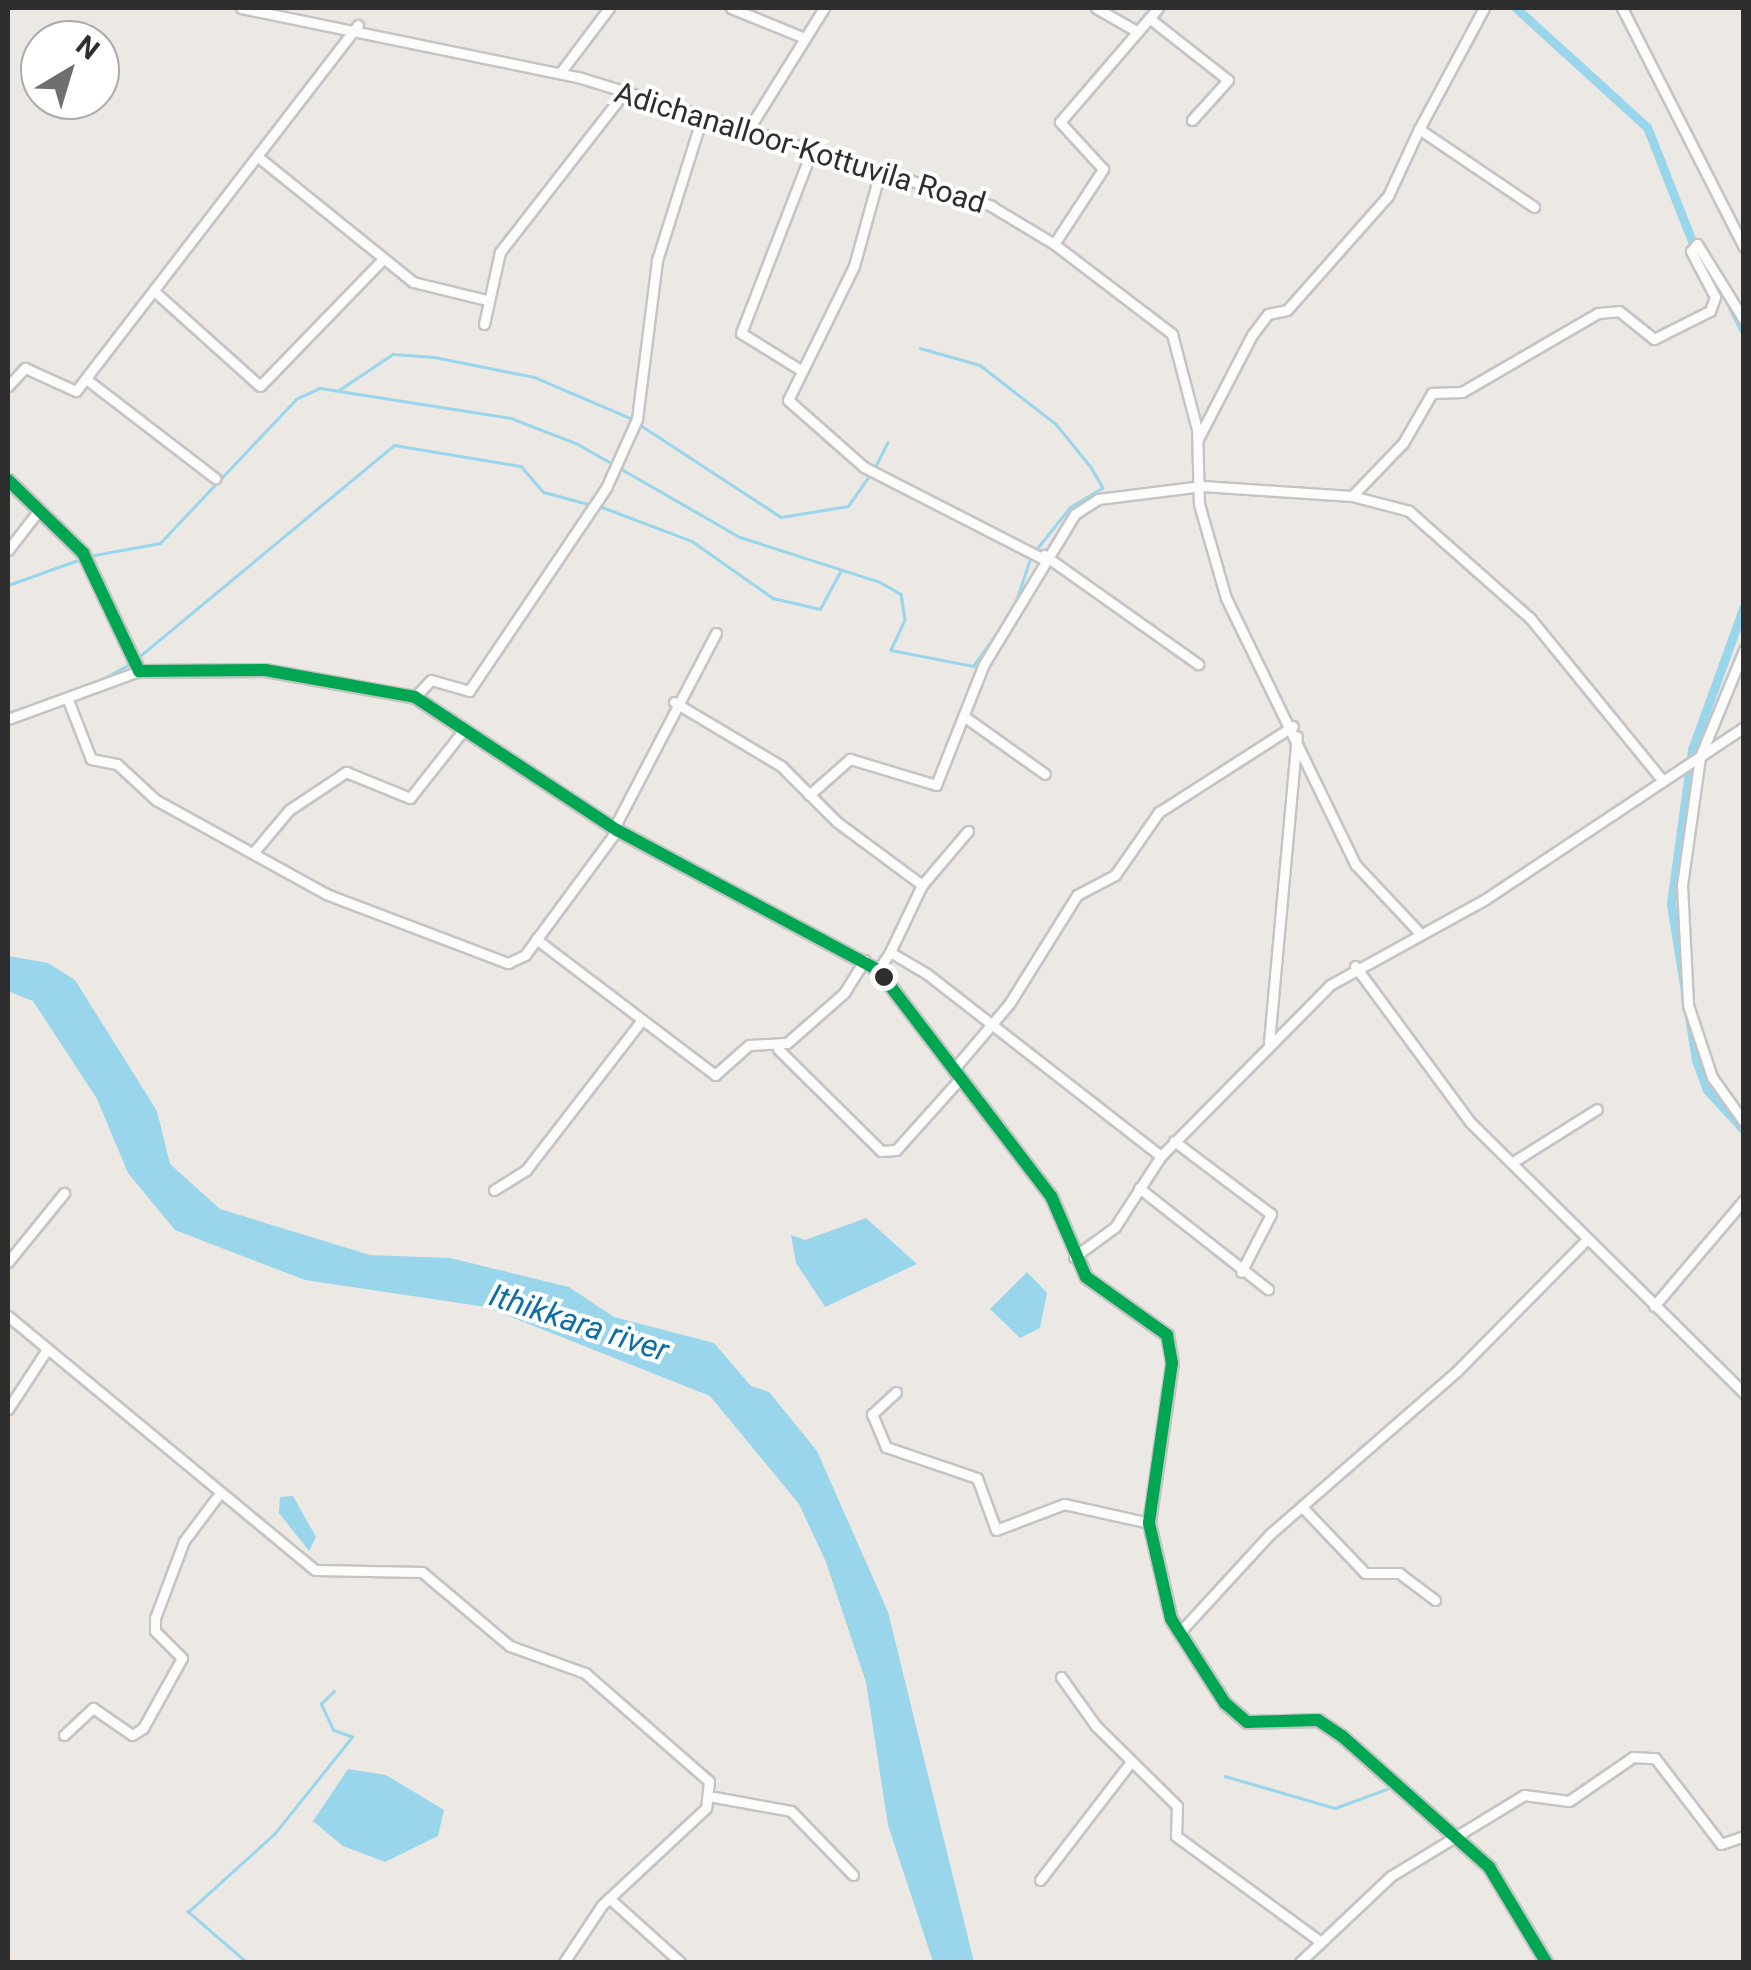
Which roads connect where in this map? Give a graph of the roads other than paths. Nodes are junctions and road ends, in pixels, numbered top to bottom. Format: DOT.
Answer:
graph roads {
  1 [pos="241,8"];
  2 [pos="609,8"];
  3 [pos="731,8"];
  4 [pos="824,8"];
  5 [pos="1096,8"];
  6 [pos="1158,8"];
  7 [pos="1484,8"];
  8 [pos="1622,8"];
  9 [pos="1149,18"];
  10 [pos="358,25"];
  11 [pos="1138,32"];
  12 [pos="800,36"];
  13 [pos="560,72"];
  14 [pos="624,93"];
  15 [pos="702,118"];
  16 [pos="1192,120"];
  17 [pos="1418,129"];
  18 [pos="748,130"];
  19 [pos="812,150"];
  20 [pos="262,160"];
  21 [pos="880,172"];
  22 [pos="1534,207"];
  23 [pos="1054,244"];
  24 [pos="1744,248"];
  25 [pos="382,260"];
  26 [pos="154,292"];
  27 [pos="482,299"];
  28 [pos="1744,320"];
  29 [pos="484,324"];
  30 [pos="799,369"];
  31 [pos="86,379"];
  32 [pos="8,386"];
  33 [pos="1198,439"];
  34 [pos="215,478"];
  35 [pos="8,480"];
  36 [pos="1202,486"];
  37 [pos="1352,496"];
  38 [pos="39,510"];
  39 [pos="8,550"];
  40 [pos="1043,557"];
  41 [pos="716,632"];
  42 [pos="1744,650"];
  43 [pos="1198,664"];
  44 [pos="139,671"];
  45 [pos="414,697"];
  46 [pos="68,700"];
  47 [pos="674,702"];
  48 [pos="965,717"];
  49 [pos="8,719"];
  50 [pos="1293,726"];
  51 [pos="1744,728"];
  52 [pos="463,731"];
  53 [pos="1298,736"];
  54 [pos="1698,758"];
  55 [pos="1044,774"];
  56 [pos="1662,780"];
  57 [pos="810,795"];
  58 [pos="615,829"];
  59 [pos="968,831"];
  60 [pos="253,854"];
  61 [pos="922,884"];
  62 [pos="1418,931"];
  63 [pos="536,938"];
  64 [pos="890,952"];
  65 [pos="865,960"];
  66 [pos="1355,966"];
  67 [pos="878,970"];
  68 [pos="641,1021"];
  69 [pos="994,1024"];
  70 [pos="1269,1042"];
  71 [pos="778,1049"];
  72 [pos="954,1076"];
  73 [pos="1597,1109"];
  74 [pos="1744,1122"];
  75 [pos="1174,1141"];
  76 [pos="1161,1156"];
  77 [pos="1513,1162"];
  78 [pos="1139,1188"];
  79 [pos="494,1190"];
  80 [pos="64,1193"];
  81 [pos="1744,1200"];
  82 [pos="1587,1239"];
  83 [pos="1074,1257"];
  84 [pos="8,1262"];
  85 [pos="1241,1272"];
  86 [pos="1268,1289"];
  87 [pos="1654,1306"];
  88 [pos="8,1316"];
  89 [pos="46,1351"];
  90 [pos="896,1392"];
  91 [pos="1744,1393"];
  92 [pos="8,1409"];
  93 [pos="217,1497"];
  94 [pos="1304,1509"];
  95 [pos="1148,1524"];
  96 [pos="1435,1600"];
  97 [pos="1179,1634"];
  98 [pos="1062,1677"];
  99 [pos="64,1735"];
  100 [pos="1130,1763"];
  101 [pos="714,1797"];
  102 [pos="1744,1836"];
  103 [pos="1459,1837"];
  104 [pos="854,1876"];
  105 [pos="1040,1880"];
  106 [pos="609,1898"];
  107 [pos="1318,1940"];
  108 [pos="564,1962"];
  109 [pos="680,1962"];
  110 [pos="1300,1962"];
  111 [pos="1546,1962"];
  1 -- 10 [label="street, Adichanalloor-Kottuvila Road"];
  2 -- 13 [label="street"];
  3 -- 12 [label="street"];
  4 -- 12 [label="street"];
  5 -- 11 [label="street"];
  6 -- 9 [label="street"];
  7 -- 17 [label="street"];
  8 -- 24 [label="street"];
  9 -- 11 [label="street"];
  9 -- 16 [label="street"];
  10 -- 13 [label="street, Adichanalloor-Kottuvila Road"];
  10 -- 20 [label="street"];
  11 -- 23 [label="street"];
  12 -- 18 [label="street"];
  13 -- 14 [label="street, Adichanalloor-Kottuvila Road"];
  14 -- 15 [label="street, Adichanalloor-Kottuvila Road"];
  14 -- 27 [label="street"];
  15 -- 18 [label="street, Adichanalloor-Kottuvila Road"];
  15 -- 45 [label="street"];
  17 -- 22 [label="street"];
  17 -- 33 [label="street"];
  18 -- 19 [label="street, Adichanalloor-Kottuvila Road"];
  19 -- 21 [label="street, Adichanalloor-Kottuvila Road"];
  19 -- 30 [label="street"];
  20 -- 25 [label="street"];
  20 -- 26 [label="street"];
  21 -- 23 [label="street, Adichanalloor-Kottuvila Road"];
  21 -- 30 [label="street"];
  23 -- 33 [label="street, Adichanalloor-Kottuvila Road"];
  25 -- 26 [label="street"];
  25 -- 27 [label="street"];
  26 -- 31 [label="street"];
  27 -- 29 [label="street"];
  28 -- 37 [label="street"];
  30 -- 40 [label="street"];
  31 -- 32 [label="street"];
  31 -- 34 [label="street"];
  33 -- 36 [label="street, Adichanalloor-Kottuvila Road"];
  35 -- 38 [label="main road"];
  36 -- 37 [label="street"];
  36 -- 40 [label="street"];
  36 -- 50 [label="street, Adichanalloor-Kottuvila Road"];
  37 -- 56 [label="street"];
  38 -- 39 [label="street"];
  38 -- 44 [label="main road"];
  40 -- 43 [label="street"];
  40 -- 48 [label="street"];
  41 -- 47 [label="street"];
  42 -- 54 [label="street"];
  44 -- 45 [label="main road"];
  44 -- 46 [label="street"];
  45 -- 52 [label="main road"];
  46 -- 49 [label="street"];
  46 -- 60 [label="street"];
  47 -- 57 [label="street"];
  47 -- 58 [label="street"];
  48 -- 55 [label="street"];
  48 -- 57 [label="street"];
  50 -- 53 [label="street, Adichanalloor-Kottuvila Road"];
  50 -- 69 [label="street"];
  51 -- 54 [label="street"];
  52 -- 58 [label="main road"];
  52 -- 60 [label="street"];
  53 -- 62 [label="street, Adichanalloor-Kottuvila Road"];
  53 -- 70 [label="street"];
  54 -- 56 [label="street"];
  54 -- 74 [label="street"];
  56 -- 62 [label="street"];
  57 -- 61 [label="street"];
  58 -- 63 [label="street"];
  58 -- 65 [label="main road"];
  59 -- 61 [label="street"];
  60 -- 63 [label="street"];
  61 -- 64 [label="street"];
  62 -- 66 [label="street"];
  63 -- 68 [label="street"];
  64 -- 67 [label="street"];
  64 -- 69 [label="street"];
  65 -- 67 [label="main road"];
  65 -- 71 [label="street"];
  66 -- 70 [label="street"];
  66 -- 77 [label="street"];
  67 -- 72 [label="main road"];
  68 -- 71 [label="street"];
  68 -- 79 [label="street"];
  69 -- 72 [label="street"];
  69 -- 76 [label="street"];
  70 -- 75 [label="street"];
  71 -- 72 [label="street"];
  72 -- 83 [label="main road"];
  73 -- 77 [label="street"];
  75 -- 76 [label="street"];
  75 -- 85 [label="street"];
  76 -- 78 [label="street"];
  77 -- 82 [label="street"];
  78 -- 83 [label="street"];
  78 -- 85 [label="street"];
  80 -- 84 [label="street"];
  81 -- 87 [label="street"];
  82 -- 87 [label="street"];
  82 -- 94 [label="street"];
  83 -- 95 [label="main road"];
  85 -- 86 [label="street"];
  87 -- 91 [label="street"];
  88 -- 89 [label="street"];
  89 -- 92 [label="street"];
  89 -- 93 [label="street"];
  90 -- 95 [label="street"];
  93 -- 99 [label="street"];
  93 -- 101 [label="street"];
  94 -- 96 [label="street"];
  94 -- 97 [label="street"];
  95 -- 97 [label="main road"];
  97 -- 103 [label="main road"];
  98 -- 100 [label="street"];
  100 -- 105 [label="street"];
  100 -- 107 [label="street"];
  101 -- 104 [label="street"];
  101 -- 106 [label="street"];
  102 -- 103 [label="street"];
  103 -- 107 [label="street"];
  103 -- 111 [label="main road"];
  106 -- 108 [label="street"];
  106 -- 109 [label="street"];
  107 -- 110 [label="street"];
}
